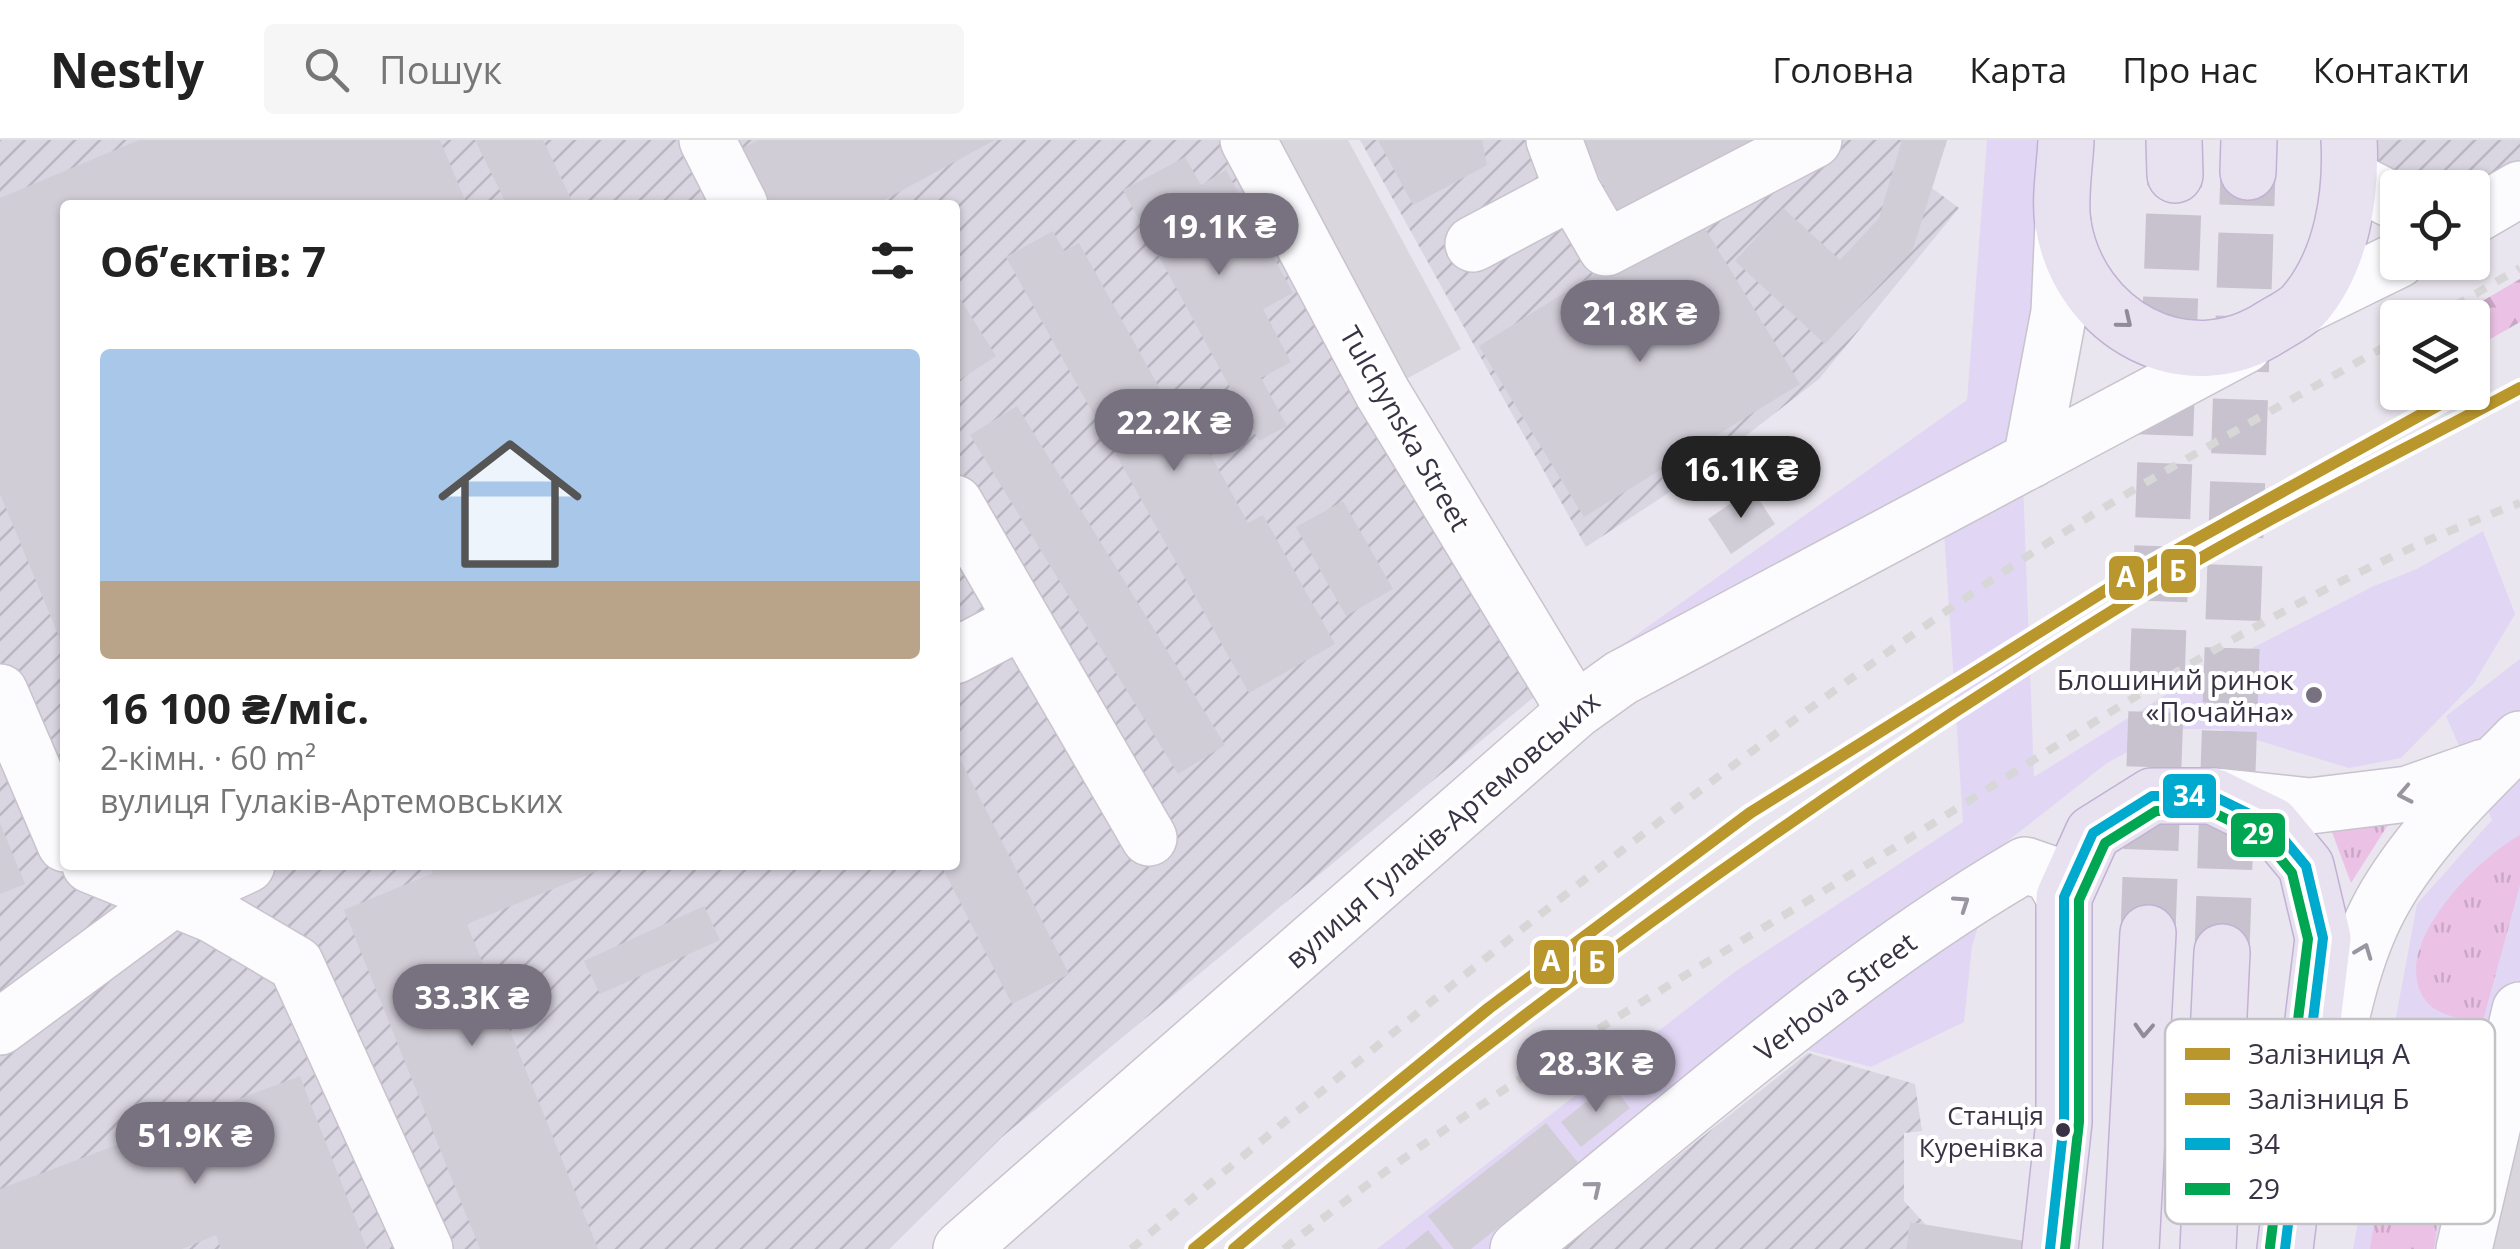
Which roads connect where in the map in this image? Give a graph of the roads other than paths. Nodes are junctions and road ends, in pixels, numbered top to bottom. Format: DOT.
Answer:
graph roads {
  1 [pos="1248,140"];
  2 [pos="1554,140"];
  3 [pos="1814,140"];
  4 [pos="2066,140"];
  5 [pos="710,141"];
  6 [pos="2366,174"];
  7 [pos="2520,188"];
  8 [pos="1573,191"];
  9 [pos="738,200"];
  10 [pos="2490,206"];
  11 [pos="2064,224"];
  12 [pos="1473,244"];
  13 [pos="2380,269"];
  14 [pos="2304,306"];
  15 [pos="2244,346"];
  16 [pos="2031,460"];
  17 [pos="960,512"];
  18 [pos="1022,621"];
  19 [pos="960,653"];
  20 [pos="0,692"];
  21 [pos="1574,710"];
  22 [pos="2512,754"];
  23 [pos="2213,796"];
  24 [pos="60,832"];
  25 [pos="1149,838"];
  26 [pos="102,870"];
  27 [pos="236,870"];
  28 [pos="2064,897"];
  29 [pos="173,899"];
  30 [pos="2148,933"];
  31 [pos="2222,952"];
  32 [pos="2520,1010"];
  33 [pos="2219,1019"];
  34 [pos="2313,1019"];
  35 [pos="2341,1019"];
  36 [pos="0,1027"];
  37 [pos="2495,1117"];
  38 [pos="2209,1224"];
  39 [pos="2289,1224"];
  40 [pos="2292,1224"];
  41 [pos="2470,1224"];
  42 [pos="425,1249"];
  43 [pos="961,1249"];
  44 [pos="1518,1249"];
  45 [pos="2050,1249"];
  46 [pos="2131,1249"];
  47 [pos="2208,1249"];
  48 [pos="2286,1249"];
  49 [pos="2464,1249"];
  1 -- 21 [label="street, Tulchynska Street"];
  2 -- 8 [label="street"];
  3 -- 8 [label="street"];
  4 -- 11 [label="main road"];
  5 -- 9 [label="street"];
  6 -- 14 [label="main road"];
  7 -- 10 [label="street"];
  8 -- 12 [label="street"];
  11 -- 15 [label="main road, one-way"];
  11 -- 16 [label="street"];
  13 -- 14 [label="street"];
  14 -- 15 [label="main road"];
  15 -- 16 [label="street, вулиця Гулаків-Артемовських"];
  16 -- 21 [label="street, вулиця Гулаків-Артемовських"];
  17 -- 18 [label="street"];
  18 -- 19 [label="street"];
  18 -- 25 [label="street"];
  20 -- 24 [label="street"];
  21 -- 43 [label="street, вулиця Гулаків-Артемовських"];
  22 -- 23 [label="street, one-way"];
  35 -- 22 [label="street, one-way"];
  23 -- 28 [label="main road"];
  23 -- 34 [label="main road"];
  26 -- 29 [label="street"];
  27 -- 29 [label="street"];
  44 -- 28 [label="street, Verbova Street, one-way"];
  28 -- 45 [label="main road"];
  29 -- 36 [label="street"];
  29 -- 42 [label="street"];
  30 -- 46 [label="main road, one-way"];
  31 -- 33 [label="main road"];
  32 -- 37 [label="street"];
  38 -- 47 [label="main road"];
  39 -- 48 [label="main road"];
  48 -- 40 [label="street, one-way"];
  41 -- 49 [label="street"];
}
